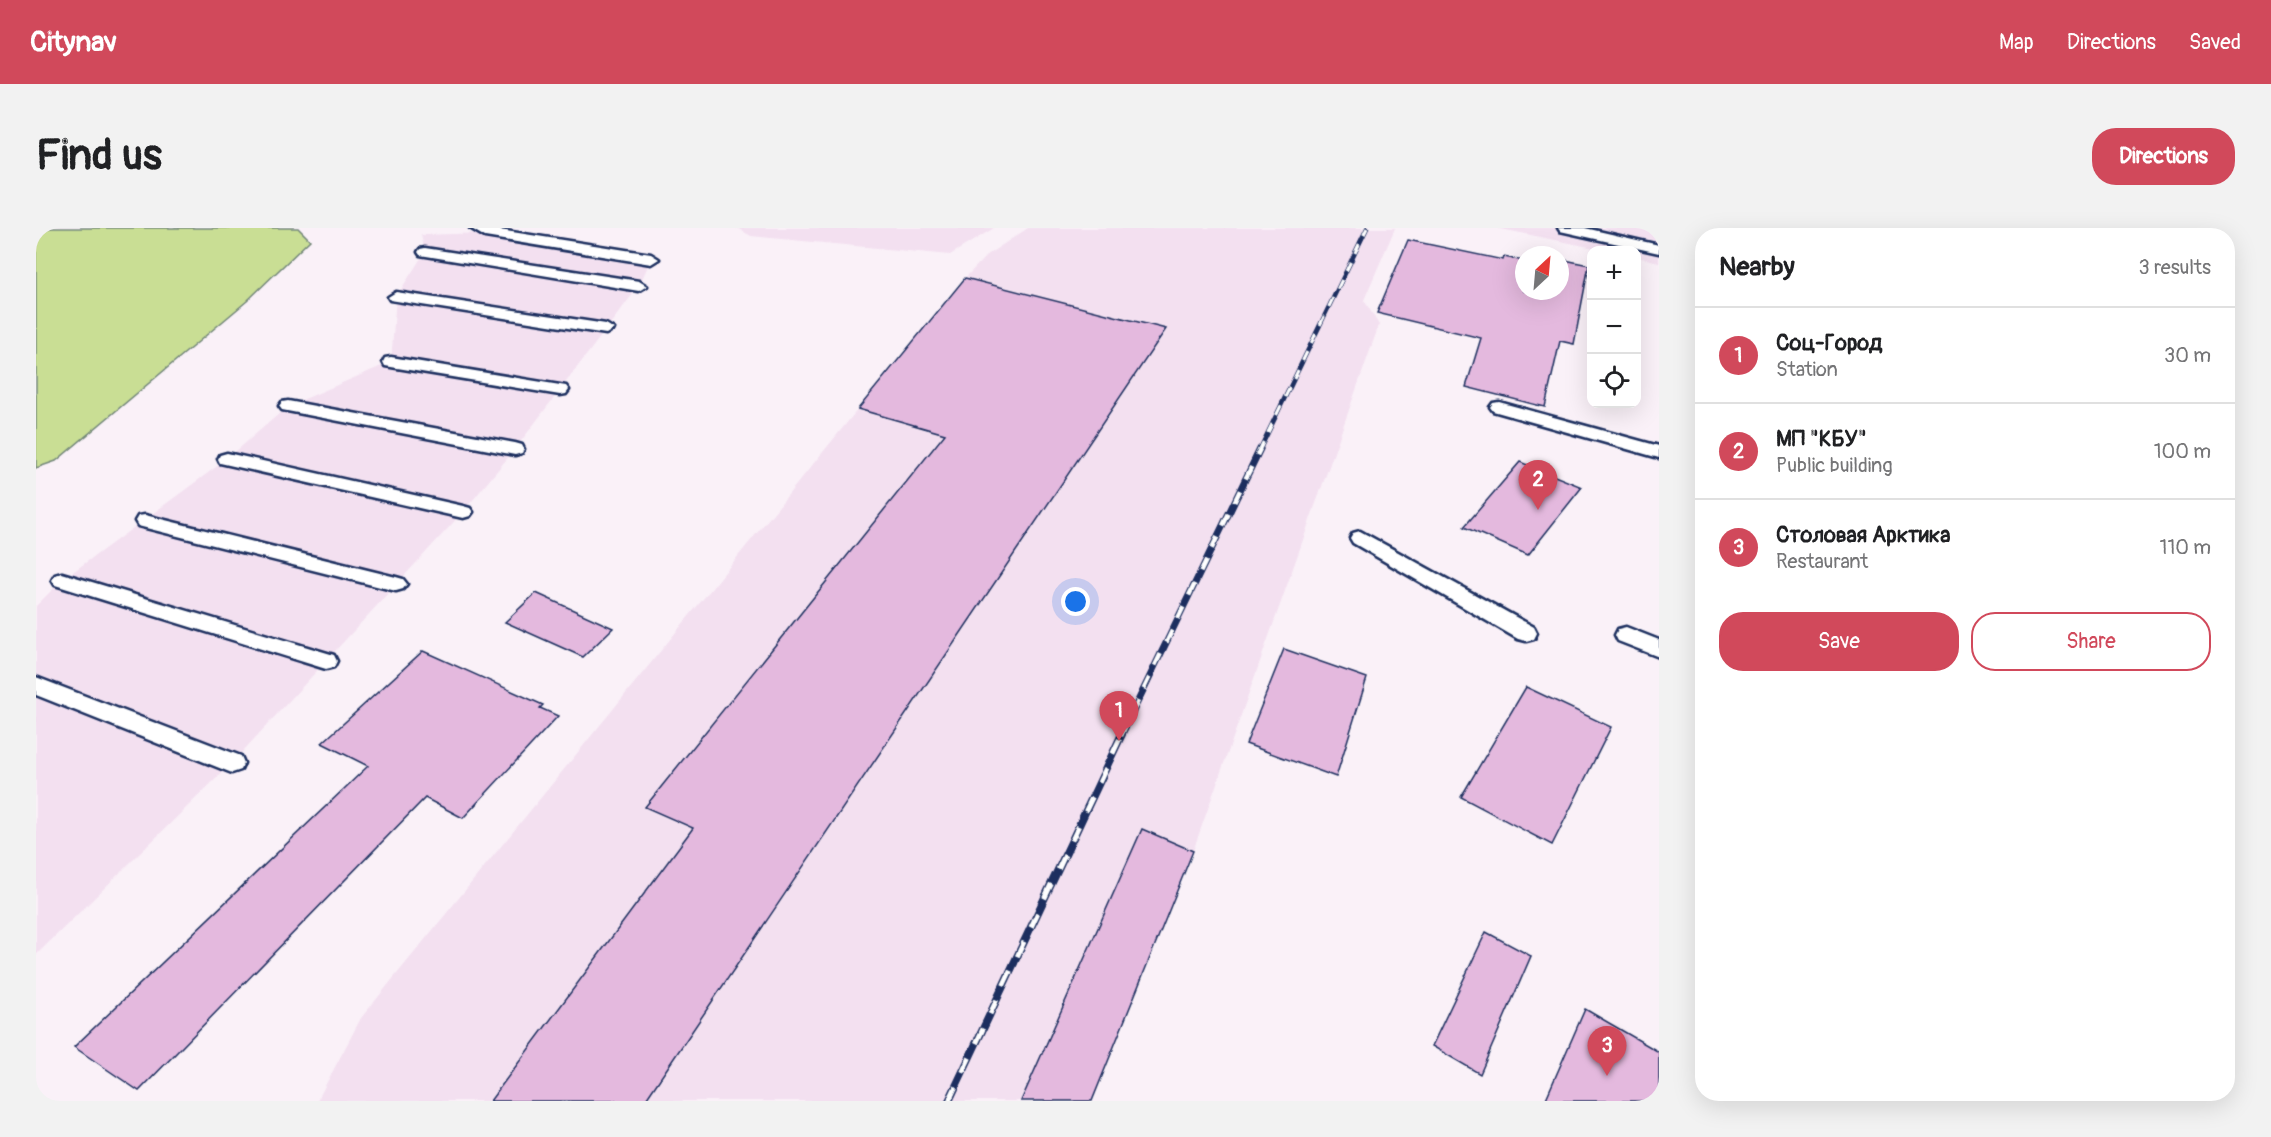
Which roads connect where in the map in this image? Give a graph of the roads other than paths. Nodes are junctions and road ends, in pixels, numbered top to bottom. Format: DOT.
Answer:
graph roads {
  1 [pos="477,228"];
  2 [pos="1565,228"];
  3 [pos="1659,249"];
  4 [pos="425,252"];
  5 [pos="651,259"];
  6 [pos="639,286"];
  7 [pos="396,297"];
  8 [pos="606,329"];
  9 [pos="392,362"];
  10 [pos="560,390"];
  11 [pos="288,406"];
  12 [pos="1499,407"];
  13 [pos="515,450"];
  14 [pos="1659,452"];
  15 [pos="227,459"];
  16 [pos="462,512"];
  17 [pos="146,521"];
  18 [pos="1360,538"];
  19 [pos="62,580"];
  20 [pos="396,584"];
  21 [pos="1526,633"];
  22 [pos="1626,635"];
  23 [pos="1659,649"];
  24 [pos="326,661"];
  25 [pos="36,686"];
  26 [pos="232,763"];
  1 -- 5 [label="lane"];
  2 -- 3 [label="lane"];
  4 -- 6 [label="lane"];
  7 -- 8 [label="lane"];
  9 -- 10 [label="lane"];
  11 -- 13 [label="lane"];
  12 -- 14 [label="lane"];
  15 -- 16 [label="lane"];
  17 -- 20 [label="lane"];
  18 -- 21 [label="lane"];
  19 -- 24 [label="lane"];
  22 -- 23 [label="lane"];
  25 -- 26 [label="lane"];
}
